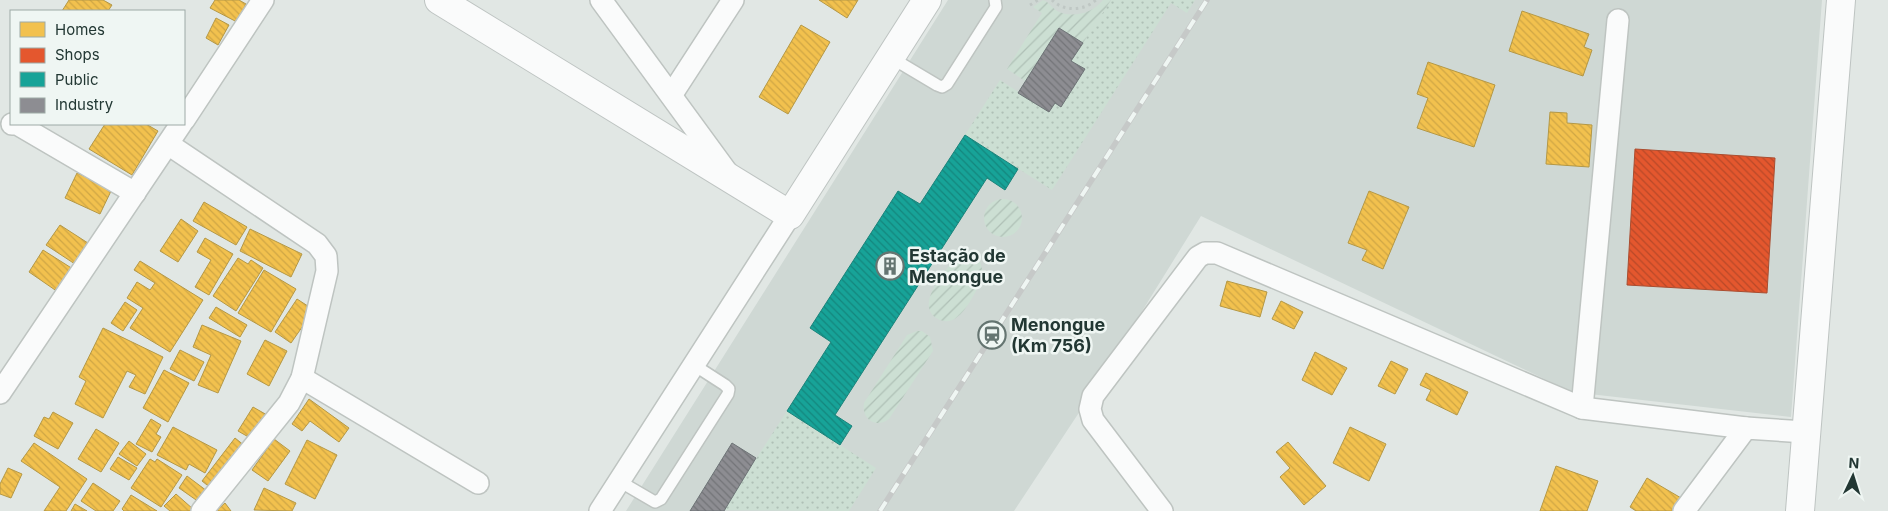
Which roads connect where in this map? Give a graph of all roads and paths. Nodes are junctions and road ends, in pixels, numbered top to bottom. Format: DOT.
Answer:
graph roads {
  1 [pos="263,0"];
  2 [pos="439,0"];
  3 [pos="601,0"];
  4 [pos="733,0"];
  5 [pos="927,0"];
  6 [pos="995,0"];
  7 [pos="1038,0"];
  8 [pos="1052,0"];
  9 [pos="1096,0"];
  10 [pos="1841,0"];
  11 [pos="1030,5"];
  12 [pos="1618,20"];
  13 [pos="890,57"];
  14 [pos="672,94"];
  15 [pos="185,118"];
  16 [pos="19,125"];
  17 [pos="180,125"];
  18 [pos="168,144"];
  19 [pos="733,180"];
  20 [pos="134,193"];
  21 [pos="790,215"];
  22 [pos="694,365"];
  23 [pos="302,378"];
  24 [pos="0,393"];
  25 [pos="1582,408"];
  26 [pos="1746,428"];
  27 [pos="1805,432"];
  28 [pos="619,481"];
  29 [pos="478,483"];
  30 [pos="202,511"];
  31 [pos="600,511"];
  32 [pos="1162,511"];
  33 [pos="1684,511"];
  34 [pos="1800,511"];
  1 -- 15 [label="street"];
  2 -- 19 [label="main road"];
  3 -- 14 [label="street"];
  4 -- 14 [label="street"];
  5 -- 13 [label="main road"];
  6 -- 13 [label="lane"];
  7 -- 11 [label="path"];
  8 -- 9 [label="path"];
  10 -- 27 [label="main road"];
  12 -- 25 [label="street"];
  13 -- 21 [label="main road"];
  14 -- 19 [label="street"];
  16 -- 20 [label="street"];
  17 -- 18 [label="street"];
  18 -- 20 [label="street"];
  18 -- 23 [label="street"];
  19 -- 21 [label="main road"];
  20 -- 24 [label="street"];
  21 -- 22 [label="street"];
  22 -- 28 [label="street"];
  22 -- 28 [label="lane"];
  23 -- 29 [label="street"];
  23 -- 30 [label="street"];
  25 -- 26 [label="street"];
  25 -- 32 [label="street"];
  26 -- 27 [label="street"];
  26 -- 33 [label="street"];
  27 -- 34 [label="main road"];
  28 -- 31 [label="street"];
}
